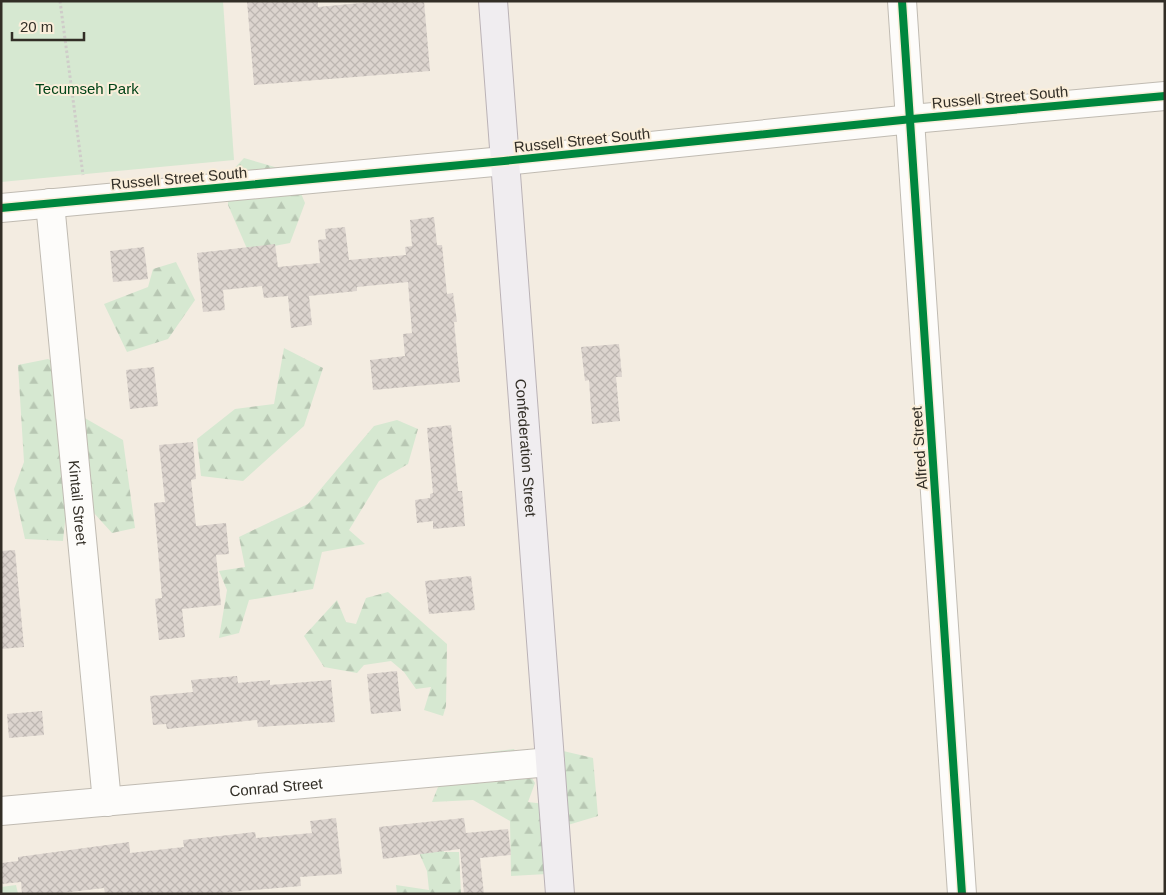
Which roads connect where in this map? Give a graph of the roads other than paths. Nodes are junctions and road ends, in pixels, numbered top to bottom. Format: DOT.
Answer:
graph roads {
  1 [pos="492,1"];
  2 [pos="902,1"];
  3 [pos="1165,96"];
  4 [pos="912,119"];
  5 [pos="504,162"];
  6 [pos="50,204"];
  7 [pos="1,208"];
  8 [pos="550,762"];
  9 [pos="107,802"];
  10 [pos="1,811"];
  11 [pos="560,894"];
  12 [pos="962,894"];
  1 -- 5 [label="main road, Confederation Street"];
  2 -- 4 [label="street, Alfred Street"];
  3 -- 4 [label="street, Russell Street South"];
  4 -- 5 [label="street, Russell Street South"];
  4 -- 12 [label="street, Alfred Street"];
  5 -- 6 [label="street, Russell Street South"];
  5 -- 8 [label="main road, Confederation Street"];
  6 -- 7 [label="street, Russell Street South"];
  6 -- 9 [label="street, Kintail Street"];
  8 -- 9 [label="street, Conrad Street"];
  8 -- 11 [label="main road, Confederation Street"];
  9 -- 10 [label="street, Conrad Street"];
}
